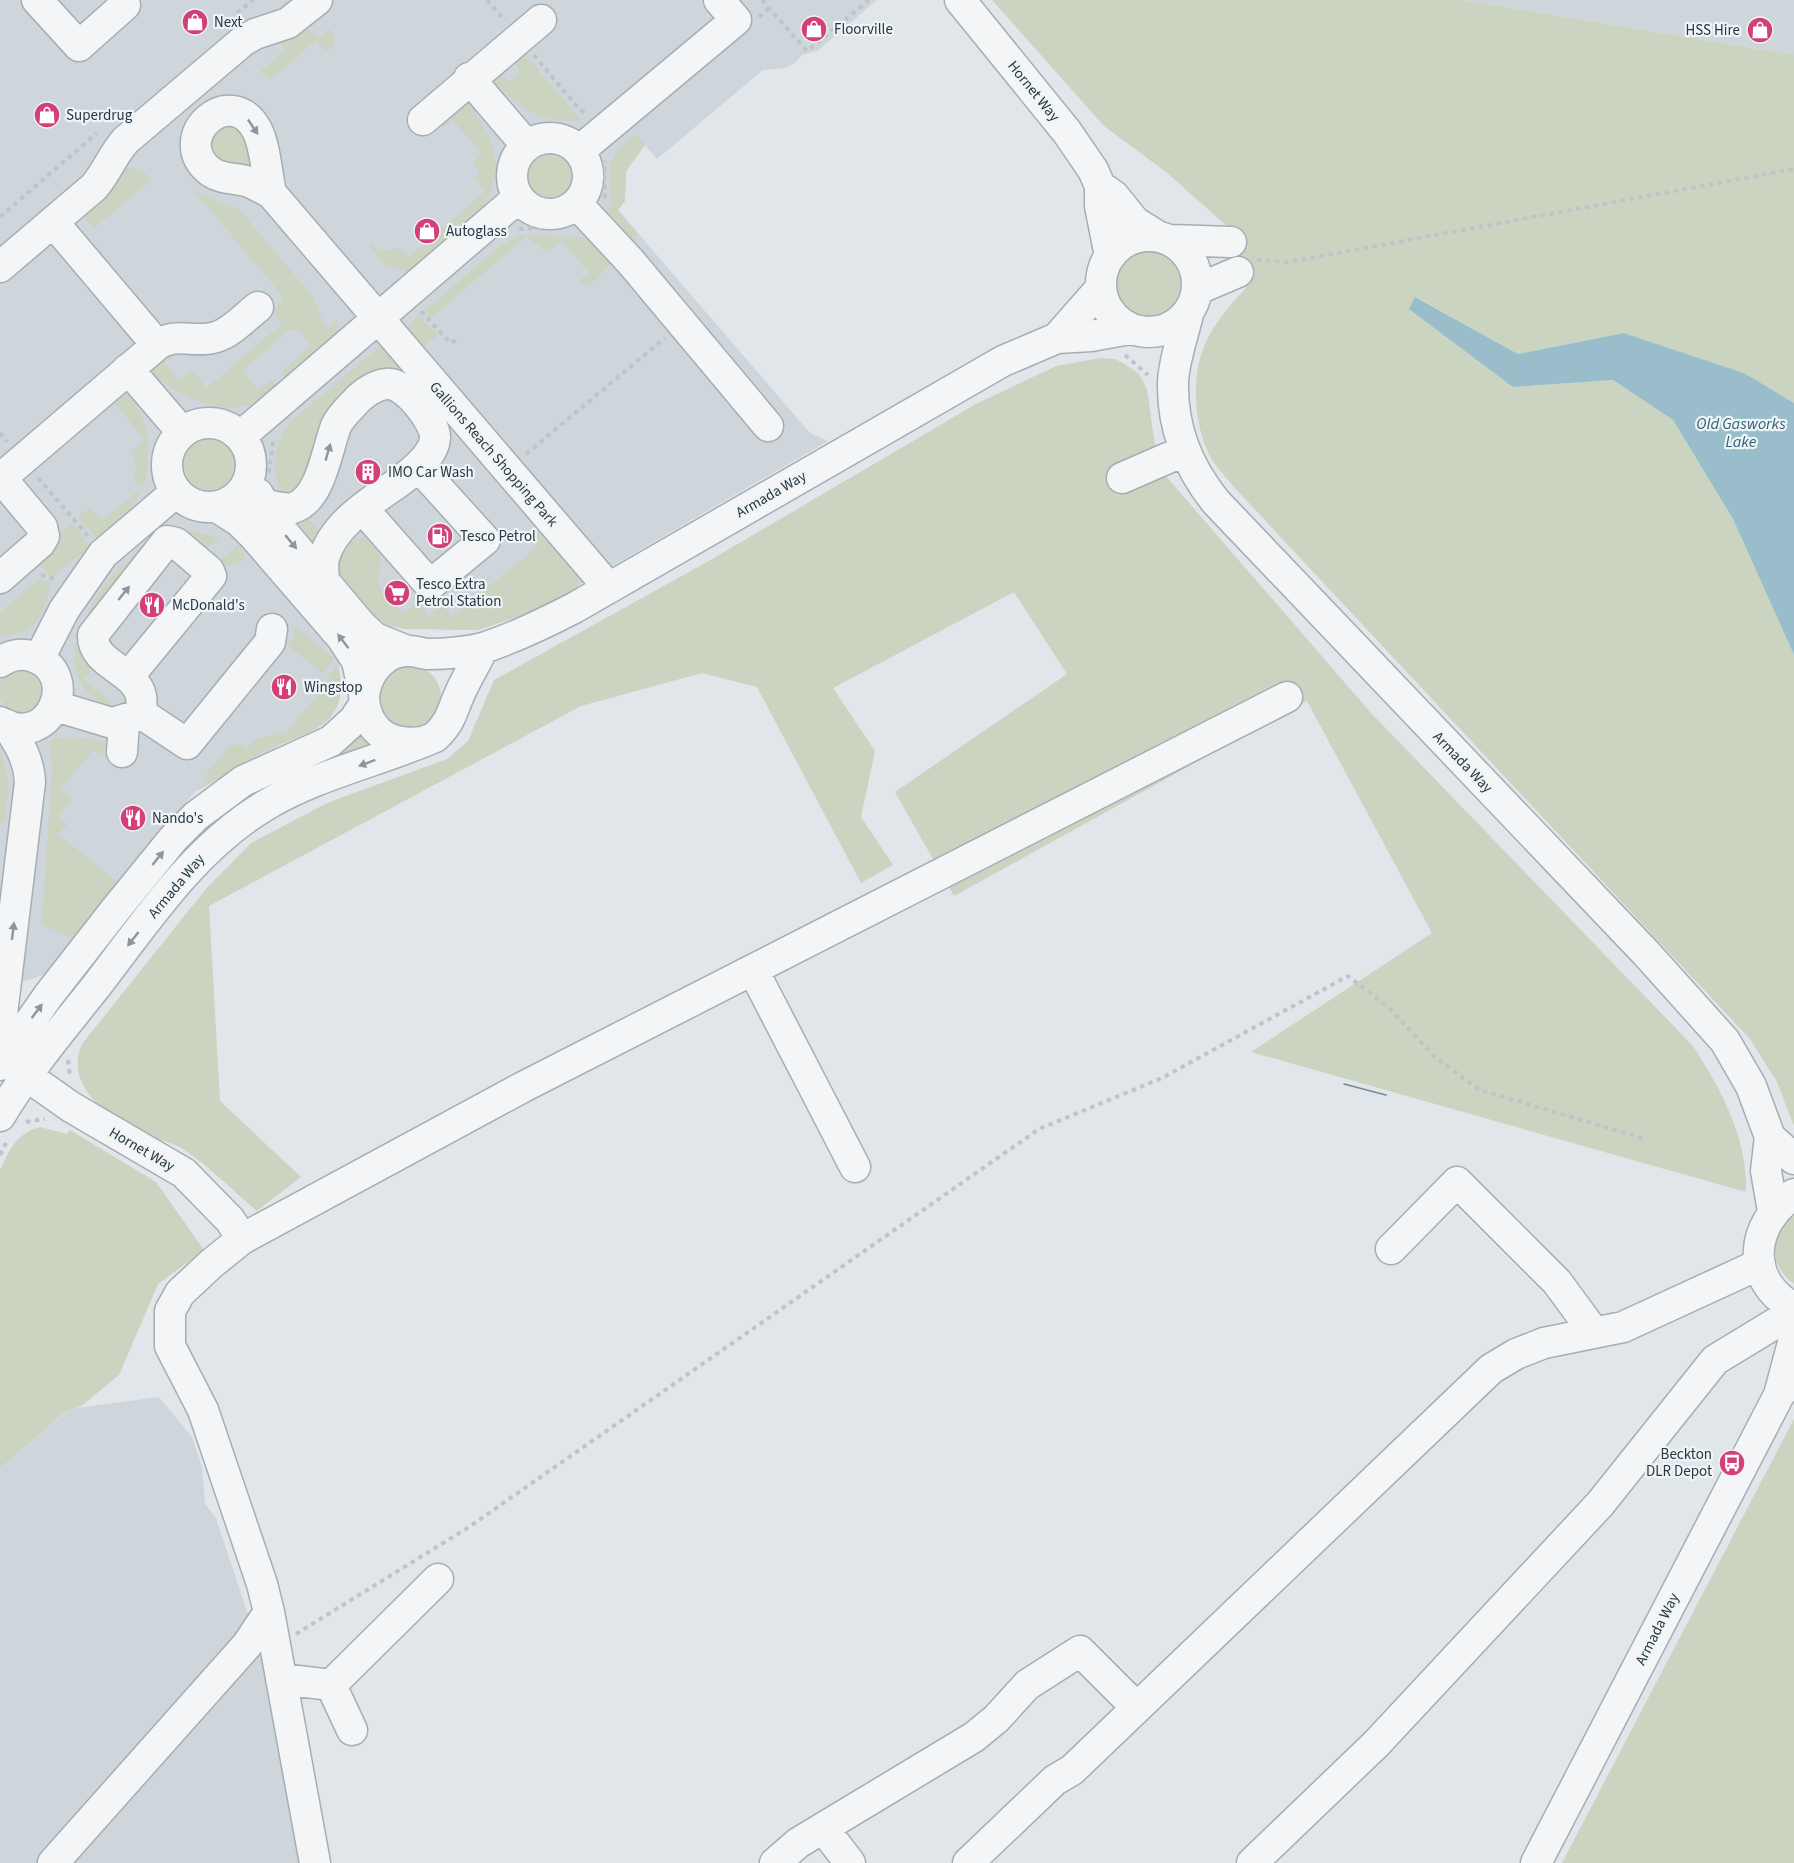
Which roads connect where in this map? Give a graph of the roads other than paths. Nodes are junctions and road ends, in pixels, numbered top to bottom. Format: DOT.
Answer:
graph roads {
  1 [pos="37,0"];
  2 [pos="317,0"];
  3 [pos="960,0"];
  4 [pos="125,5"];
  5 [pos="727,10"];
  6 [pos="530,29"];
  7 [pos="470,78"];
  8 [pos="423,120"];
  9 [pos="527,146"];
  10 [pos="579,151"];
  11 [pos="1100,186"];
  12 [pos="518,198"];
  13 [pos="577,204"];
  14 [pos="284,208"];
  15 [pos="53,222"];
  16 [pos="1165,238"];
  17 [pos="1110,256"];
  18 [pos="0,267"];
  19 [pos="1101,288"];
  20 [pos="1193,301"];
  21 [pos="258,307"];
  22 [pos="378,320"];
  23 [pos="1135,330"];
  24 [pos="1057,338"];
  25 [pos="157,345"];
  26 [pos="128,369"];
  27 [pos="1160,378"];
  28 [pos="768,426"];
  29 [pos="182,432"];
  30 [pos="241,436"];
  31 [pos="1184,451"];
  32 [pos="418,466"];
  33 [pos="250,475"];
  34 [pos="1122,478"];
  35 [pos="176,492"];
  36 [pos="309,495"];
  37 [pos="261,504"];
  38 [pos="217,507"];
  39 [pos="363,509"];
  40 [pos="337,535"];
  41 [pos="0,578"];
  42 [pos="324,581"];
  43 [pos="609,588"];
  44 [pos="272,629"];
  45 [pos="483,648"];
  46 [pos="417,652"];
  47 [pos="39,659"];
  48 [pos="0,662"];
  49 [pos="128,677"];
  50 [pos="1287,697"];
  51 [pos="364,700"];
  52 [pos="457,701"];
  53 [pos="55,706"];
  54 [pos="133,718"];
  55 [pos="3,724"];
  56 [pos="422,742"];
  57 [pos="122,752"];
  58 [pos="753,970"];
  59 [pos="6,1058"];
  60 [pos="10,1126"];
  61 [pos="1770,1137"];
  62 [pos="1794,1159"];
  63 [pos="855,1167"];
  64 [pos="1783,1202"];
  65 [pos="242,1239"];
  66 [pos="1391,1249"];
  67 [pos="1760,1264"];
  68 [pos="1794,1310"];
  69 [pos="1593,1331"];
  70 [pos="1794,1339"];
  71 [pos="1787,1386"];
  72 [pos="438,1579"];
  73 [pos="269,1612"];
  74 [pos="281,1679"];
  75 [pos="331,1686"];
  76 [pos="1137,1708"];
  77 [pos="352,1730"];
  78 [pos="823,1828"];
  79 [pos="53,1863"];
  80 [pos="315,1863"];
  81 [pos="775,1863"];
  82 [pos="850,1863"];
  83 [pos="968,1863"];
  84 [pos="1252,1863"];
  85 [pos="1536,1863"];
  1 -- 4 [label="street"];
  2 -- 15 [label="street"];
  3 -- 11 [label="street, Hornet Way"];
  5 -- 10 [label="street"];
  6 -- 7 [label="street"];
  7 -- 8 [label="street"];
  7 -- 9 [label="street"];
  9 -- 10 [label="street"];
  9 -- 12 [label="street"];
  10 -- 13 [label="street"];
  11 -- 16 [label="street, Hornet Way"];
  11 -- 17 [label="street, Hornet Way"];
  12 -- 13 [label="street"];
  12 -- 22 [label="street"];
  13 -- 28 [label="street"];
  14 -- 22 [label="street, Gallions Reach Shopping Park"];
  15 -- 18 [label="street"];
  15 -- 25 [label="street"];
  16 -- 17 [label="street"];
  16 -- 20 [label="street, Armada Way"];
  16 -- 20 [label="street"];
  17 -- 19 [label="street, Armada Way"];
  19 -- 23 [label="street, Armada Way"];
  19 -- 24 [label="street, Armada Way"];
  20 -- 23 [label="street, Armada Way"];
  20 -- 27 [label="street, Armada Way"];
  21 -- 25 [label="street"];
  22 -- 30 [label="street"];
  22 -- 43 [label="street, Gallions Reach Shopping Park"];
  23 -- 24 [label="street, Armada Way"];
  23 -- 27 [label="street, Armada Way"];
  24 -- 43 [label="street, Armada Way"];
  25 -- 26 [label="street"];
  26 -- 29 [label="street"];
  26 -- 41 [label="street"];
  27 -- 31 [label="street, Armada Way"];
  29 -- 30 [label="street"];
  29 -- 35 [label="street"];
  30 -- 33 [label="street"];
  31 -- 34 [label="street"];
  31 -- 61 [label="street, Armada Way"];
  36 -- 32 [label="street, one-way"];
  32 -- 39 [label="street"];
  32 -- 39 [label="street"];
  33 -- 37 [label="street"];
  33 -- 38 [label="street"];
  35 -- 38 [label="street"];
  35 -- 47 [label="street"];
  36 -- 37 [label="street"];
  36 -- 40 [label="street"];
  37 -- 42 [label="street, one-way"];
  51 -- 38 [label="street, one-way"];
  39 -- 40 [label="street"];
  40 -- 42 [label="street"];
  42 -- 46 [label="street"];
  43 -- 45 [label="street, Armada Way"];
  44 -- 54 [label="street"];
  45 -- 46 [label="street, Armada Way"];
  45 -- 52 [label="street, Armada Way"];
  46 -- 51 [label="street, Armada Way"];
  46 -- 52 [label="street"];
  47 -- 48 [label="street"];
  47 -- 53 [label="street"];
  49 -- 49 [label="street, one-way"];
  49 -- 54 [label="street"];
  50 -- 58 [label="street"];
  51 -- 56 [label="street"];
  59 -- 51 [label="street, Armada Way, one-way"];
  52 -- 56 [label="street, Armada Way"];
  53 -- 54 [label="street"];
  53 -- 55 [label="street"];
  54 -- 57 [label="street"];
  59 -- 55 [label="street, one-way"];
  56 -- 59 [label="street, Armada Way, one-way"];
  58 -- 63 [label="street"];
  58 -- 65 [label="street"];
  59 -- 60 [label="street, Armada Way"];
  59 -- 65 [label="street, Hornet Way"];
  61 -- 62 [label="street, Armada Way"];
  61 -- 64 [label="street, Armada Way"];
  64 -- 67 [label="street, Armada Way"];
  65 -- 73 [label="street"];
  66 -- 69 [label="street"];
  67 -- 68 [label="street, Armada Way"];
  67 -- 69 [label="street"];
  68 -- 84 [label="street"];
  69 -- 76 [label="street"];
  70 -- 71 [label="street, Armada Way"];
  71 -- 85 [label="street, Armada Way"];
  72 -- 75 [label="street"];
  73 -- 74 [label="street"];
  73 -- 79 [label="street"];
  74 -- 75 [label="street"];
  74 -- 80 [label="street"];
  75 -- 77 [label="street"];
  76 -- 78 [label="street"];
  76 -- 83 [label="street"];
  78 -- 81 [label="street"];
  78 -- 82 [label="street"];
}
